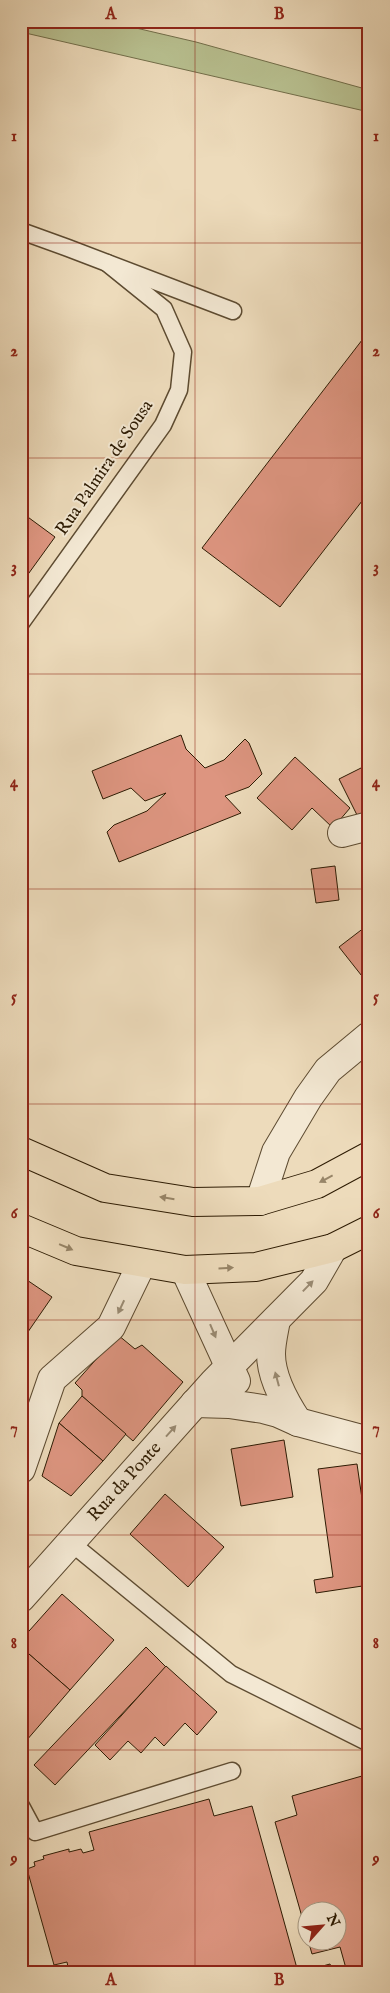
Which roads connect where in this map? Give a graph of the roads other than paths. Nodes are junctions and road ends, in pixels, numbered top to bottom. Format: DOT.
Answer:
graph roads {
  1 [pos="21,231"];
  2 [pos="107,263"];
  3 [pos="233,312"];
  4 [pos="21,623"];
  5 [pos="369,826"];
  6 [pos="342,833"];
  7 [pos="369,1036"];
  8 [pos="21,1151"];
  9 [pos="369,1156"];
  10 [pos="260,1201"];
  11 [pos="21,1228"];
  12 [pos="369,1230"];
  13 [pos="333,1248"];
  14 [pos="142,1263"];
  15 [pos="185,1270"];
  16 [pos="276,1320"];
  17 [pos="229,1367"];
  18 [pos="196,1403"];
  19 [pos="263,1409"];
  20 [pos="298,1422"];
  21 [pos="369,1441"];
  22 [pos="21,1469"];
  23 [pos="70,1542"];
  24 [pos="21,1598"];
  25 [pos="369,1743"];
  26 [pos="232,1771"];
  27 [pos="21,1806"];
  1 -- 2 [label="lane"];
  2 -- 3 [label="lane"];
  2 -- 4 [label="lane, Rua Palmira de Sousa"];
  5 -- 6 [label="street"];
  7 -- 10 [label="street"];
  10 -- 8 [label="main road, one-way"];
  9 -- 10 [label="main road, one-way"];
  11 -- 14 [label="main road, one-way"];
  12 -- 13 [label="main road"];
  15 -- 13 [label="main road, one-way"];
  16 -- 13 [label="street, Rua da Ponte, one-way"];
  14 -- 15 [label="main road"];
  14 -- 22 [label="street, one-way"];
  15 -- 17 [label="street, one-way"];
  16 -- 17 [label="street, Rua da Ponte"];
  20 -- 16 [label="street, one-way"];
  17 -- 18 [label="street, Rua da Ponte"];
  17 -- 19 [label="street"];
  18 -- 19 [label="street"];
  23 -- 18 [label="street, Rua da Ponte, one-way"];
  19 -- 20 [label="street"];
  20 -- 21 [label="street"];
  23 -- 24 [label="street, Rua da Ponte"];
  23 -- 25 [label="lane"];
  26 -- 27 [label="lane"];
}
